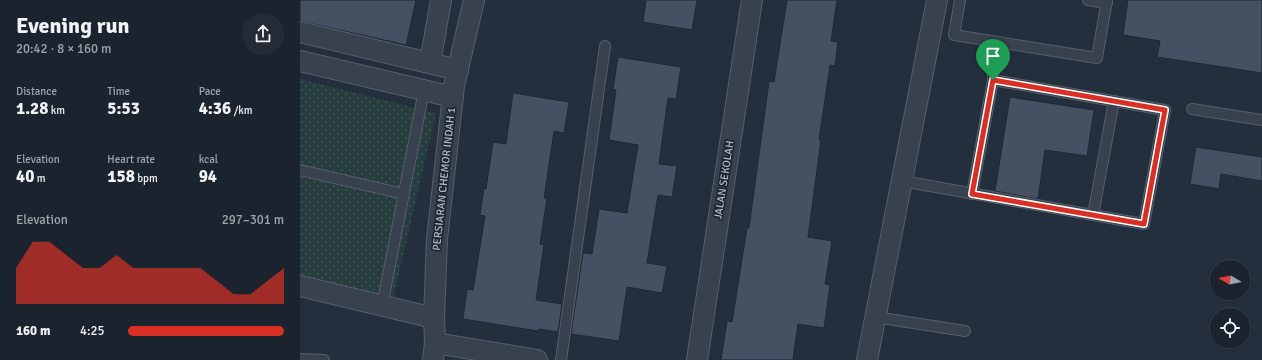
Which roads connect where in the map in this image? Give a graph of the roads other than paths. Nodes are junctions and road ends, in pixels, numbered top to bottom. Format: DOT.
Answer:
graph roads {
  1 [pos="441,0"];
  2 [pos="474,0"];
  3 [pos="752,0"];
  4 [pos="936,0"];
  5 [pos="960,0"];
  6 [pos="1088,0"];
  7 [pos="1107,2"];
  8 [pos="300,32"];
  9 [pos="994,42"];
  10 [pos="605,46"];
  11 [pos="300,61"];
  12 [pos="430,63"];
  13 [pos="458,70"];
  14 [pos="993,80"];
  15 [pos="424,90"];
  16 [pos="453,97"];
  17 [pos="1114,101"];
  18 [pos="1192,109"];
  19 [pos="1262,120"];
  20 [pos="300,170"];
  21 [pos="902,181"];
  22 [pos="404,194"];
  23 [pos="972,194"];
  24 [pos="1092,215"];
  25 [pos="300,286"];
  26 [pos="382,306"];
  27 [pos="875,317"];
  28 [pos="434,318"];
  29 [pos="965,331"];
  30 [pos="434,352"];
  31 [pos="300,359"];
  32 [pos="324,360"];
  33 [pos="537,360"];
  34 [pos="561,360"];
  35 [pos="697,360"];
  36 [pos="867,360"];
  1 -- 12 [label="street"];
  2 -- 13 [label="street, PERSIARAN CHEMOR INDAH 1"];
  3 -- 35 [label="street, JALAN SEKOLAH"];
  4 -- 21 [label="street"];
  5 -- 9 [label="lane"];
  6 -- 7 [label="lane"];
  7 -- 9 [label="lane"];
  8 -- 12 [label="street"];
  9 -- 14 [label="lane"];
  10 -- 34 [label="lane"];
  11 -- 15 [label="street"];
  12 -- 13 [label="street"];
  13 -- 16 [label="street, PERSIARAN CHEMOR INDAH 1"];
  14 -- 17 [label="lane"];
  14 -- 23 [label="lane"];
  15 -- 16 [label="street"];
  15 -- 22 [label="lane"];
  16 -- 28 [label="street, PERSIARAN CHEMOR INDAH 1"];
  17 -- 24 [label="lane"];
  17 -- 24 [label="lane"];
  18 -- 19 [label="lane"];
  20 -- 22 [label="lane"];
  21 -- 23 [label="lane"];
  21 -- 27 [label="street"];
  22 -- 26 [label="lane"];
  23 -- 24 [label="lane"];
  25 -- 26 [label="street"];
  26 -- 28 [label="street"];
  27 -- 29 [label="lane"];
  27 -- 36 [label="street"];
  28 -- 30 [label="street, PERSIARAN CHEMOR INDAH 1"];
  30 -- 33 [label="street"];
  31 -- 32 [label="lane"];
}
